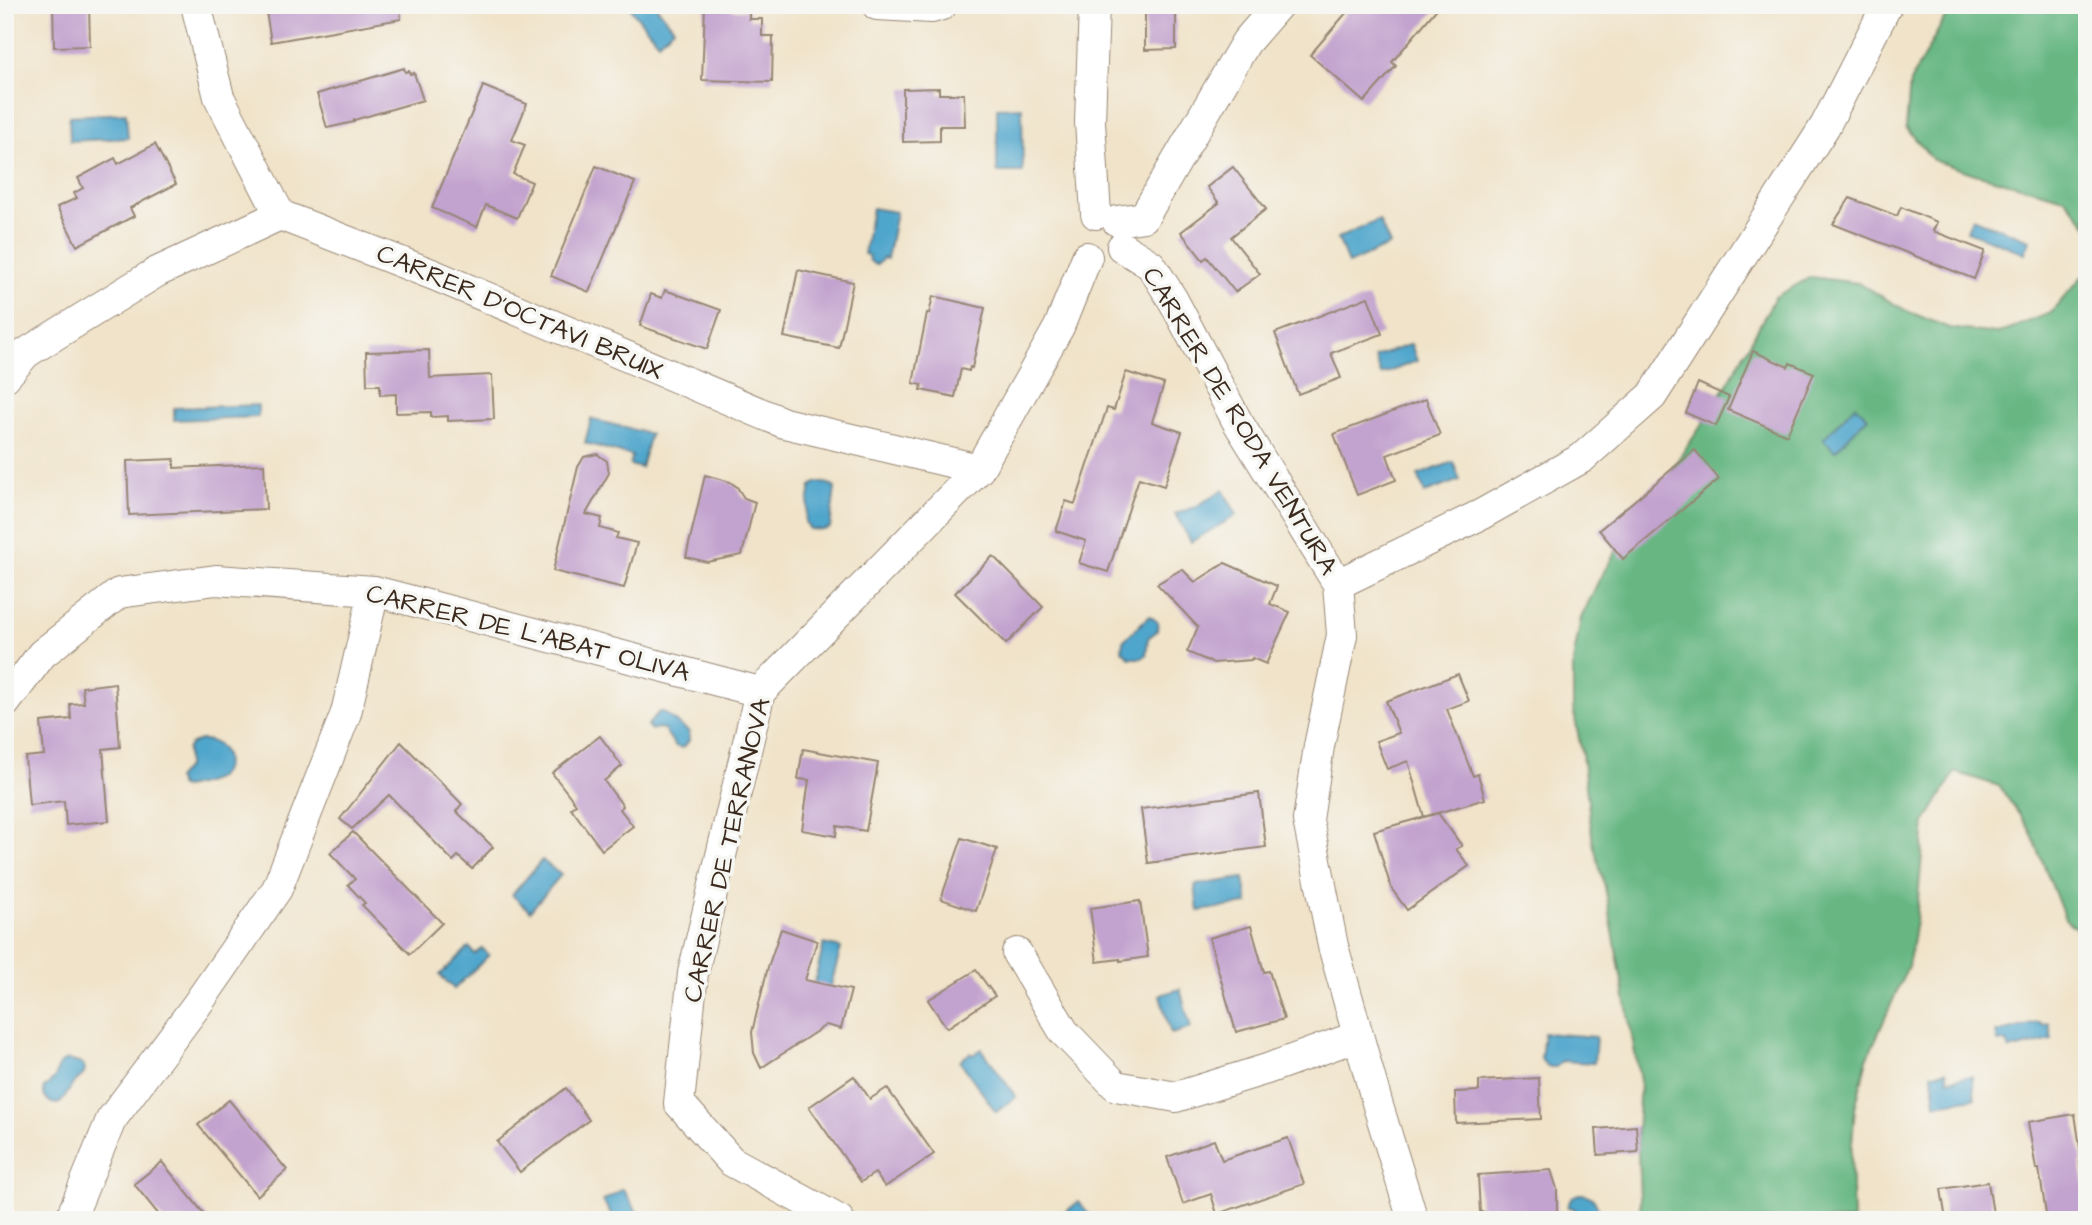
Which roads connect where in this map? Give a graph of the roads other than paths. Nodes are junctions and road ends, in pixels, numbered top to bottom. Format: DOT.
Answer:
graph roads {
  1 [pos="196,5"];
  2 [pos="877,5"];
  3 [pos="942,5"];
  4 [pos="1094,5"];
  5 [pos="1278,5"];
  6 [pos="1887,5"];
  7 [pos="279,215"];
  8 [pos="1111,227"];
  9 [pos="1087,257"];
  10 [pos="5,377"];
  11 [pos="979,469"];
  12 [pos="1338,584"];
  13 [pos="374,591"];
  14 [pos="760,692"];
  15 [pos="5,703"];
  16 [pos="1017,953"];
  17 [pos="1358,1036"];
  18 [pos="70,1220"];
  19 [pos="838,1220"];
  20 [pos="1413,1220"];
  1 -- 7 [label="street"];
  2 -- 3 [label="street"];
  4 -- 8 [label="street"];
  5 -- 8 [label="street"];
  6 -- 12 [label="street"];
  7 -- 10 [label="street"];
  7 -- 11 [label="street, CARRER D'OCTAVI BRUIX"];
  8 -- 9 [label="street"];
  8 -- 9 [label="street"];
  8 -- 12 [label="street, CARRER DE RODA VENTURA"];
  9 -- 11 [label="street, CARRER DE TERRANOVA"];
  11 -- 14 [label="street, CARRER DE TERRANOVA"];
  12 -- 17 [label="street, CARRER DE RODA VENTURA"];
  13 -- 14 [label="street, CARRER DE L'ABAT OLIVA"];
  13 -- 15 [label="street, CARRER DE L'ABAT OLIVA"];
  13 -- 18 [label="street"];
  14 -- 19 [label="street, CARRER DE TERRANOVA"];
  16 -- 17 [label="street"];
  17 -- 20 [label="street, CARRER DE RODA VENTURA"];
}
